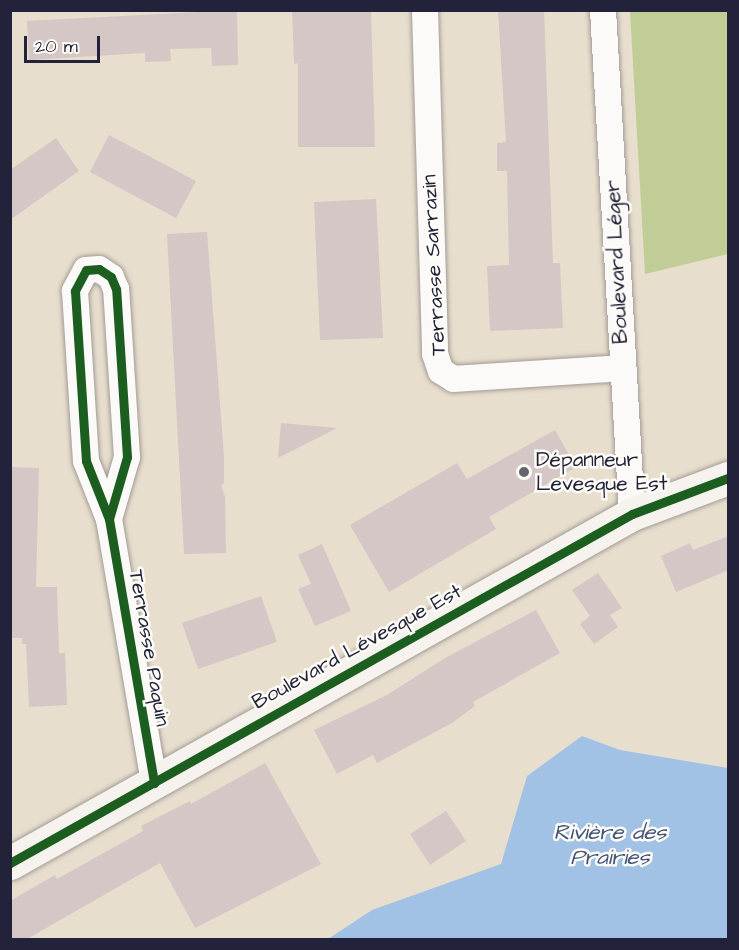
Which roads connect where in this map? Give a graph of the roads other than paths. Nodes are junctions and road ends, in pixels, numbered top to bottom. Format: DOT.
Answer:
graph roads {
  1 [pos="425,10"];
  2 [pos="603,10"];
  3 [pos="624,368"];
  4 [pos="729,478"];
  5 [pos="632,514"];
  6 [pos="109,519"];
  7 [pos="154,783"];
  8 [pos="10,863"];
  1 -- 3 [label="street, Terrasse Sarrazin"];
  2 -- 3 [label="street, Boulevard Léger"];
  3 -- 5 [label="street, Boulevard Léger"];
  4 -- 5 [label="street, Boulevard Lévesque Est"];
  5 -- 7 [label="street, Boulevard Lévesque Est"];
  6 -- 6 [label="street, Terrasse Paquin"];
  6 -- 7 [label="street, Terrasse Paquin"];
  7 -- 8 [label="street, Boulevard Lévesque Est"];
}
